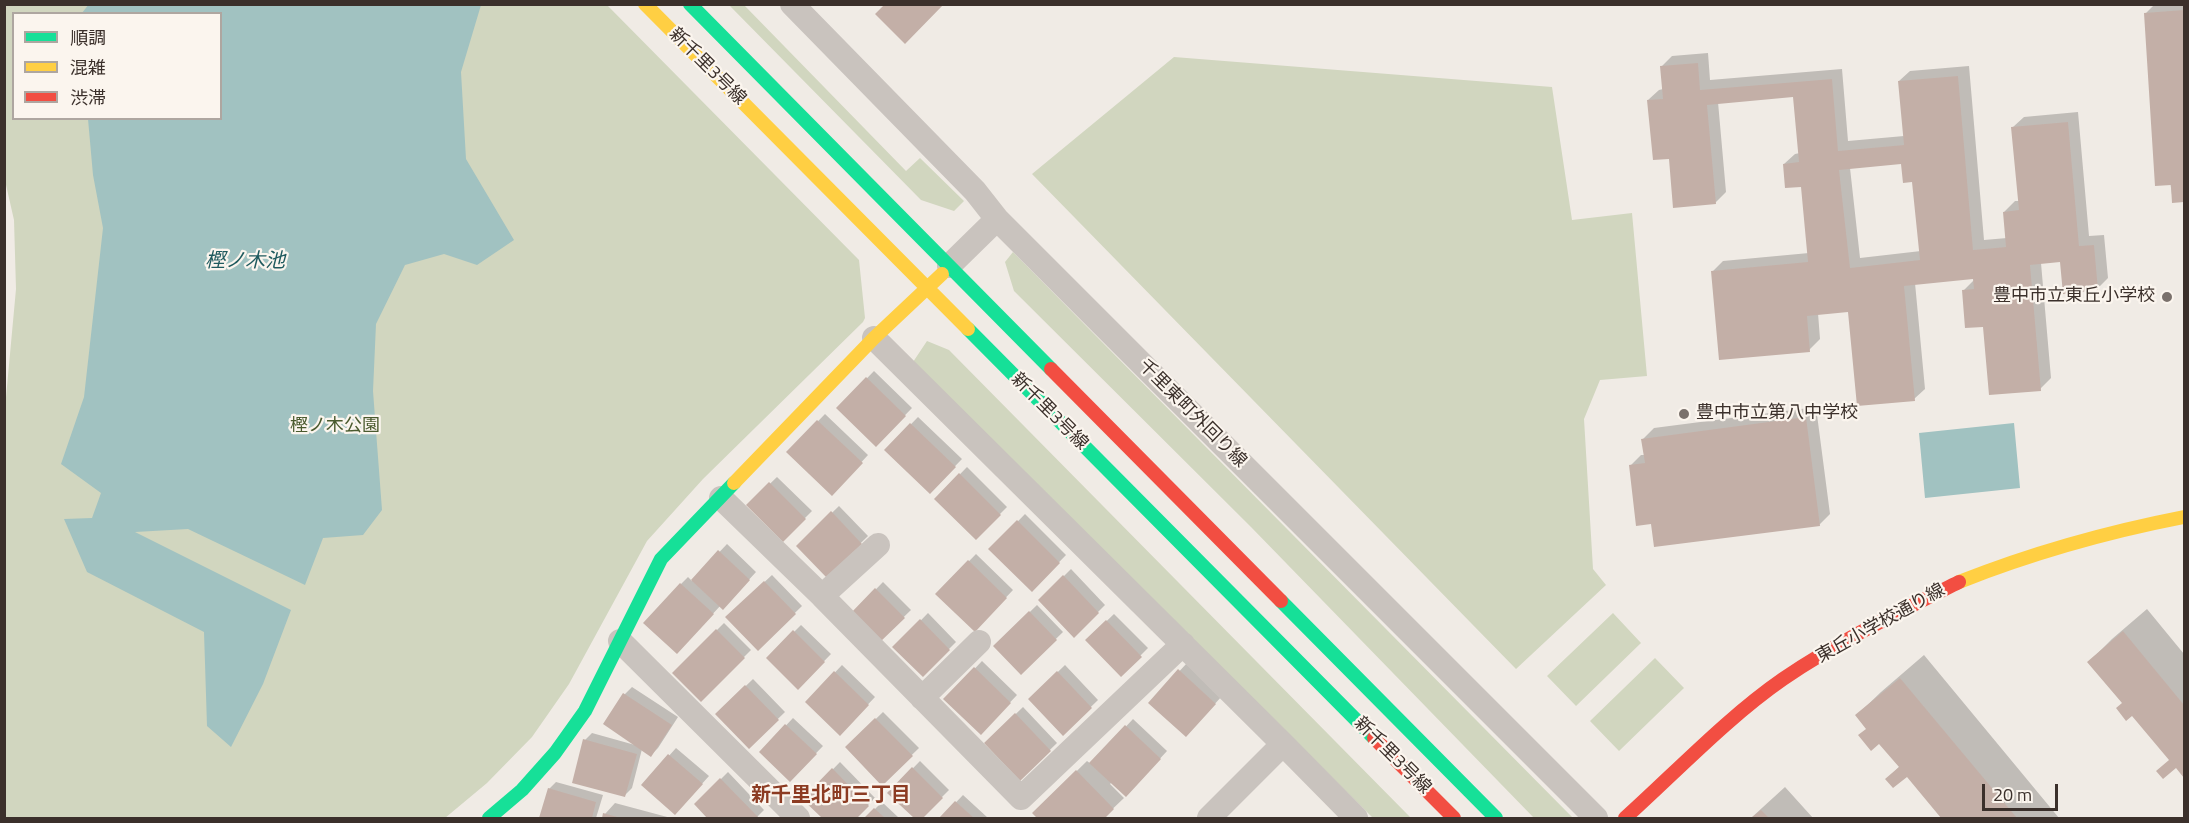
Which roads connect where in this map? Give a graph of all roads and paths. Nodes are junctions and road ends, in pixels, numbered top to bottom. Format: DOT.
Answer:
graph roads {
  1 [pos="645,4"];
  2 [pos="690,4"];
  3 [pos="792,4"];
  4 [pos="997,219"];
  5 [pos="950,266"];
  6 [pos="926,289"];
  7 [pos="874,339"];
  8 [pos="721,498"];
  9 [pos="2184,517"];
  10 [pos="878,544"];
  11 [pos="822,596"];
  12 [pos="620,641"];
  13 [pos="979,642"];
  14 [pos="1183,644"];
  15 [pos="922,698"];
  16 [pos="1283,744"];
  17 [pos="489,819"];
  18 [pos="798,819"];
  19 [pos="1209,819"];
  20 [pos="1356,819"];
  21 [pos="1454,819"];
  22 [pos="1496,819"];
  23 [pos="1596,819"];
  24 [pos="1625,819"];
  1 -- 6 [label="street, 新千里3号線"];
  2 -- 5 [label="street, 新千里3号線"];
  3 -- 4 [label="street, 千里東町外回り線"];
  4 -- 5 [label="street"];
  4 -- 23 [label="street, 千里東町外回り線"];
  5 -- 6 [label="street"];
  5 -- 22 [label="street, 新千里3号線"];
  6 -- 7 [label="street"];
  6 -- 21 [label="street, 新千里3号線"];
  7 -- 8 [label="street"];
  7 -- 14 [label="street"];
  8 -- 11 [label="street"];
  8 -- 12 [label="street"];
  9 -- 24 [label="street, 東丘小学校通り線"];
  10 -- 11 [label="street"];
  11 -- 15 [label="street"];
  12 -- 17 [label="street"];
  12 -- 18 [label="street"];
  13 -- 15 [label="street"];
  14 -- 15 [label="street"];
  14 -- 16 [label="street"];
  16 -- 19 [label="street"];
  16 -- 20 [label="street"];
}
